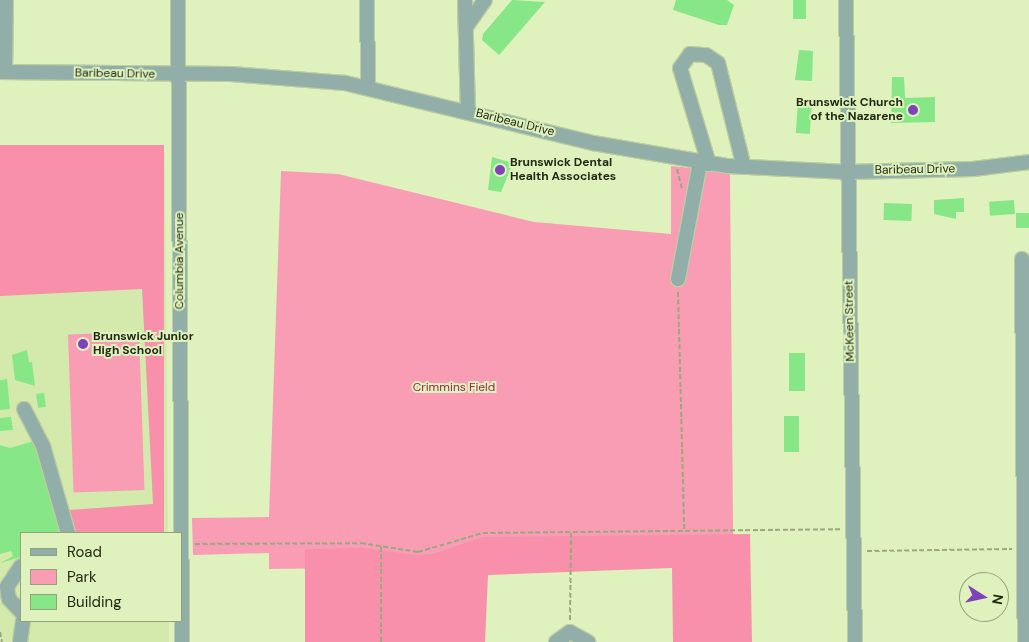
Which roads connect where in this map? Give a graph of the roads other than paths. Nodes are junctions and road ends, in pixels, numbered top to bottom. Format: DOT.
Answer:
graph roads {
  1 [pos="6,0"];
  2 [pos="178,0"];
  3 [pos="367,0"];
  4 [pos="465,0"];
  5 [pos="485,0"];
  6 [pos="846,0"];
  7 [pos="466,27"];
  8 [pos="3,72"];
  9 [pos="180,74"];
  10 [pos="368,87"];
  11 [pos="468,111"];
  12 [pos="1029,162"];
  13 [pos="705,164"];
  14 [pos="744,167"];
  15 [pos="847,172"];
  16 [pos="1022,259"];
  17 [pos="678,279"];
  18 [pos="24,409"];
  19 [pos="68,532"];
  20 [pos="181,532"];
  21 [pos="20,567"];
  22 [pos="4,579"];
  23 [pos="20,611"];
  24 [pos="23,622"];
  25 [pos="182,622"];
  26 [pos="20,642"];
  27 [pos="182,642"];
  28 [pos="556,642"];
  29 [pos="588,642"];
  30 [pos="855,642"];
  31 [pos="1025,642"];
  1 -- 8 [label="street"];
  2 -- 9 [label="street, Columbia Avenue"];
  3 -- 10 [label="street"];
  4 -- 7 [label="street"];
  5 -- 7 [label="street"];
  6 -- 15 [label="street, McKeen Street"];
  7 -- 11 [label="street"];
  8 -- 9 [label="street, Baribeau Drive"];
  9 -- 10 [label="street, Baribeau Drive"];
  9 -- 20 [label="street, Columbia Avenue"];
  10 -- 11 [label="street, Baribeau Drive"];
  11 -- 13 [label="street, Baribeau Drive"];
  12 -- 15 [label="street, Baribeau Drive"];
  13 -- 14 [label="street, Baribeau Drive"];
  13 -- 14 [label="street"];
  13 -- 17 [label="street"];
  14 -- 15 [label="street, Baribeau Drive"];
  15 -- 30 [label="street, McKeen Street"];
  16 -- 31 [label="street"];
  18 -- 19 [label="street"];
  21 -- 22 [label="street"];
  22 -- 23 [label="street"];
  24 -- 26 [label="street"];
  25 -- 27 [label="street, Columbia Avenue"];
  28 -- 29 [label="street"];
}
